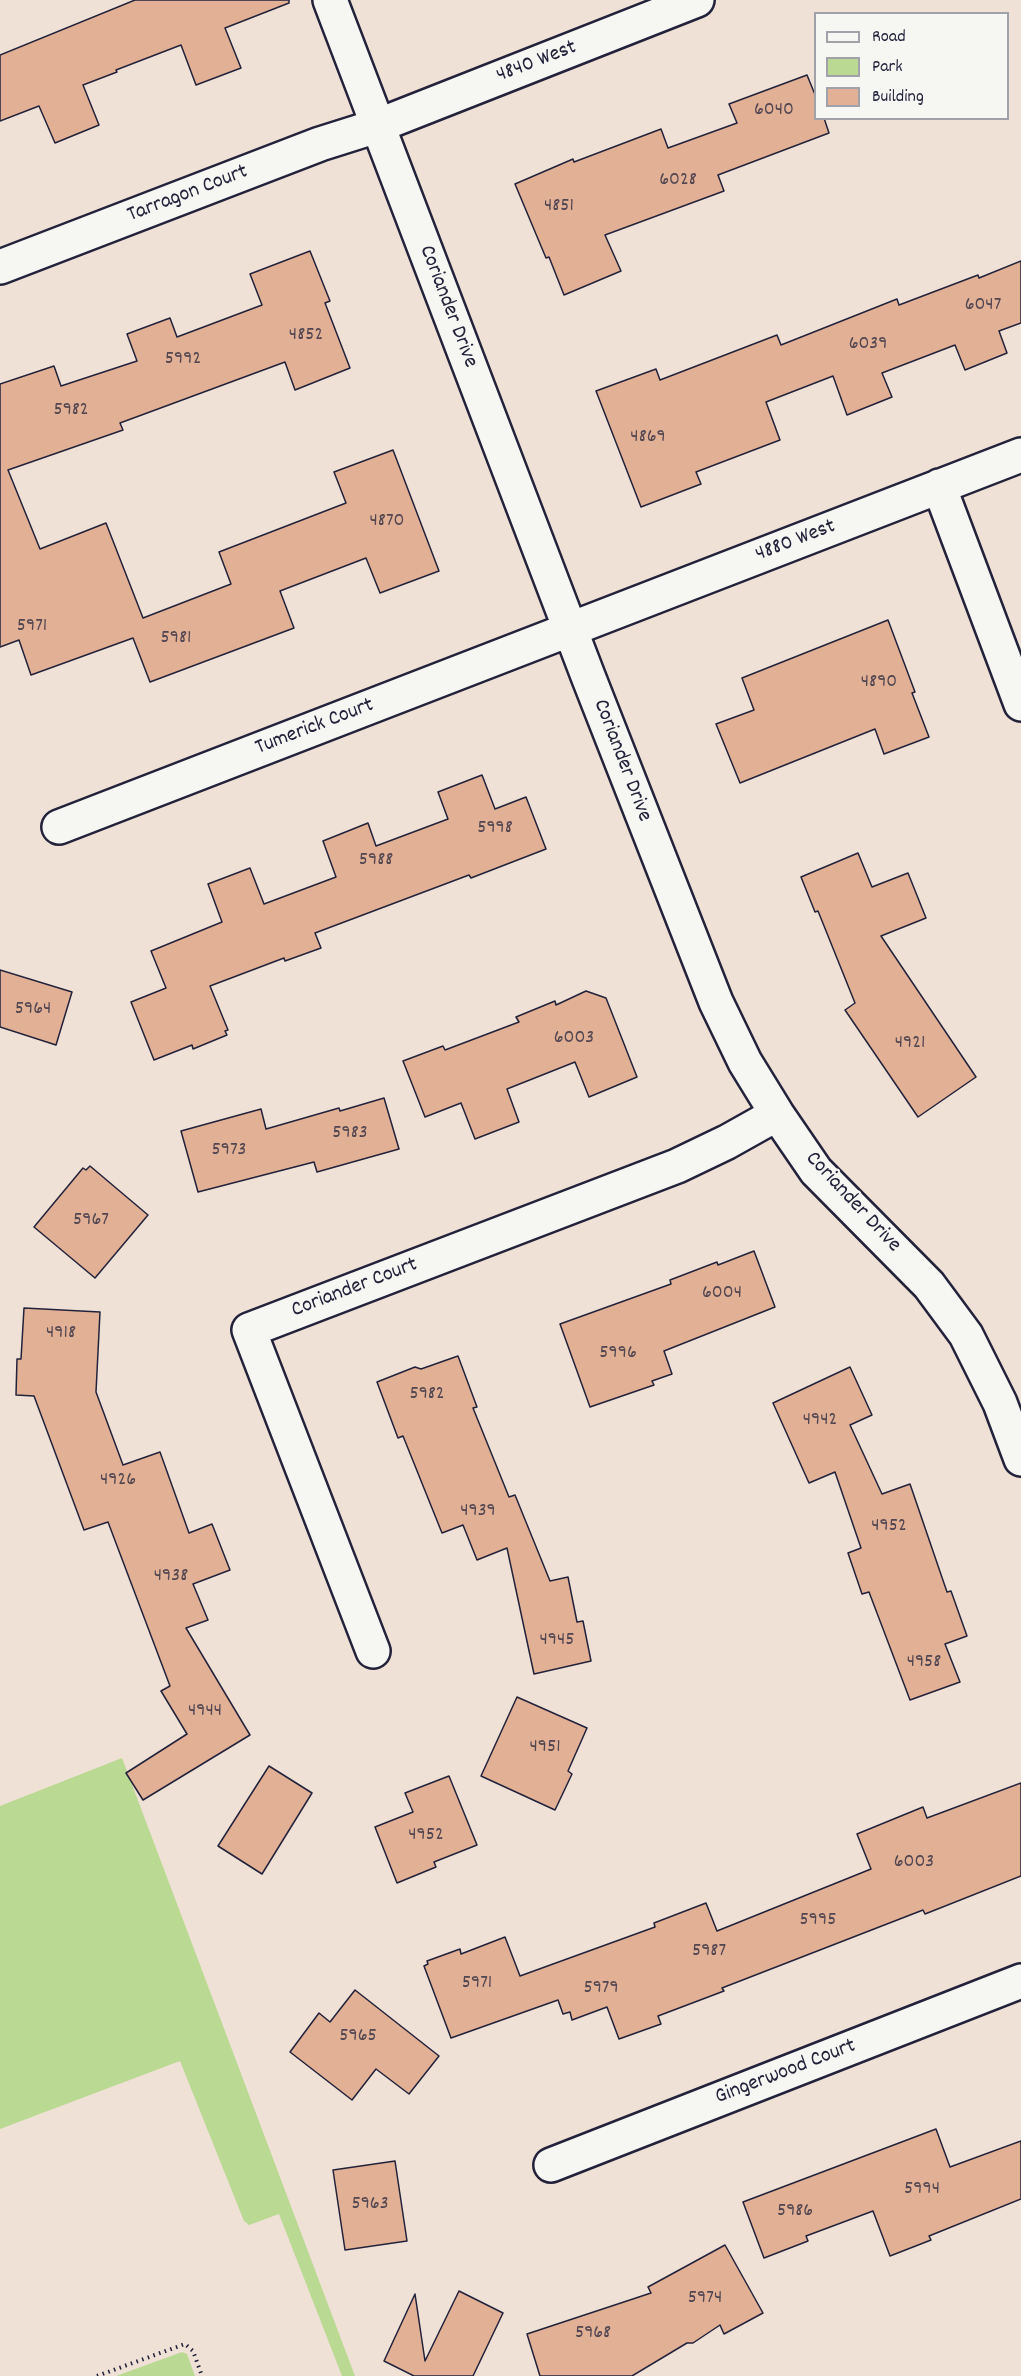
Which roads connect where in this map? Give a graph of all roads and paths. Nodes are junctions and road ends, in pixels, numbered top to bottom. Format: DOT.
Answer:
graph roads {
  1 [pos="330,0"];
  2 [pos="697,0"];
  3 [pos="377,126"];
  4 [pos="0,267"];
  5 [pos="1021,455"];
  6 [pos="939,486"];
  7 [pos="570,629"];
  8 [pos="1021,704"];
  9 [pos="59,827"];
  10 [pos="777,1114"];
  11 [pos="1010,1399"];
  12 [pos="1021,1459"];
  13 [pos="373,1651"];
  14 [pos="1021,1981"];
  15 [pos="551,2165"];
  16 [pos="97,2376"];
  17 [pos="202,2376"];
  1 -- 3 [label="street, Coriander Drive"];
  2 -- 3 [label="street, 4840 West"];
  3 -- 4 [label="street, Tarragon Court"];
  3 -- 7 [label="street, Coriander Drive"];
  5 -- 6 [label="street, 4880 West"];
  6 -- 7 [label="street, 4880 West"];
  6 -- 8 [label="street"];
  7 -- 9 [label="street, Tumerick Court"];
  7 -- 10 [label="street, Coriander Drive"];
  10 -- 11 [label="street, Coriander Drive"];
  10 -- 13 [label="street, Coriander Court"];
  11 -- 12 [label="street, Coriander Drive"];
  14 -- 15 [label="street, Gingerwood Court"];
  16 -- 17 [label="path"];
}
